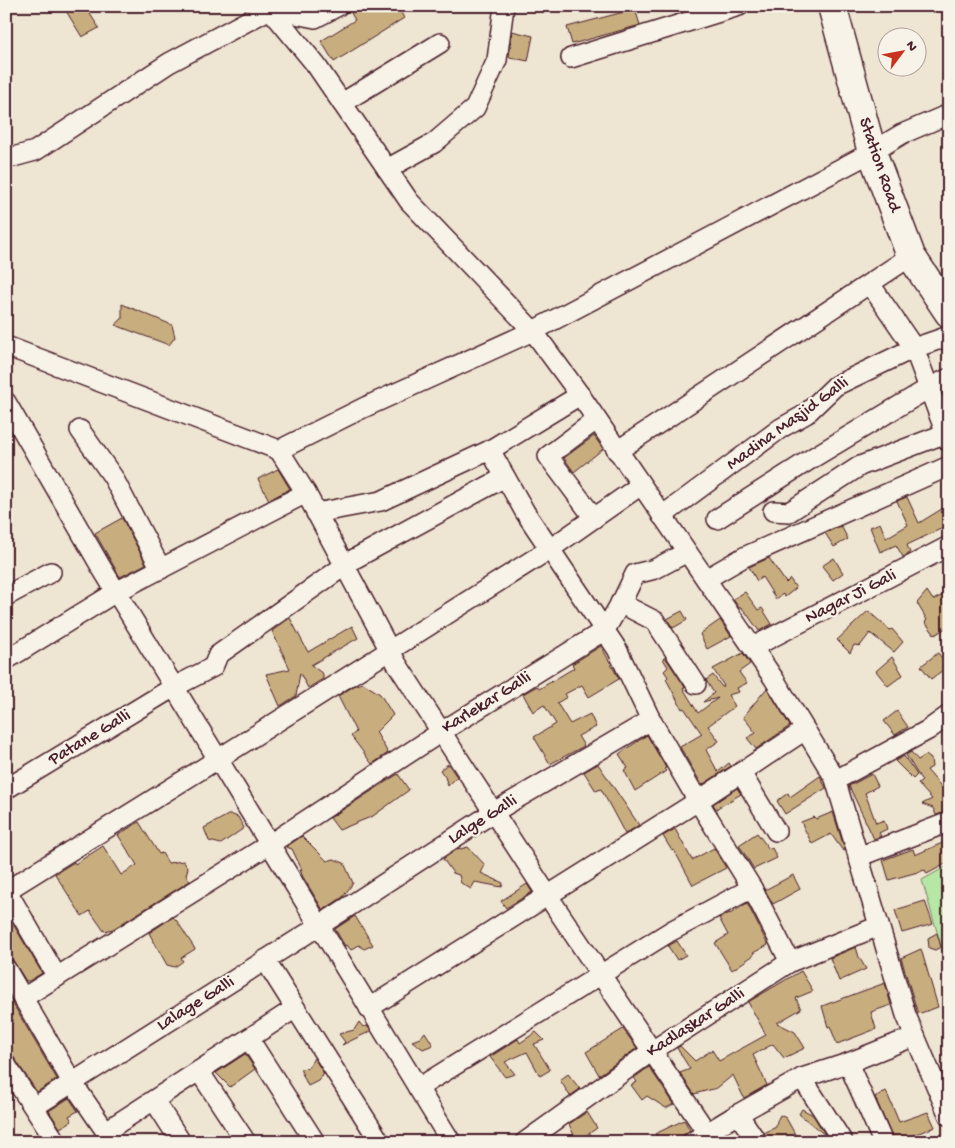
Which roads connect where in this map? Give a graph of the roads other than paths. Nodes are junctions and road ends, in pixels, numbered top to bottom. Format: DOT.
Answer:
graph roads {
  1 [pos="338,6"];
  2 [pos="504,6"];
  3 [pos="739,6"];
  4 [pos="832,6"];
  5 [pos="270,9"];
  6 [pos="440,43"];
  7 [pos="571,58"];
  8 [pos="342,103"];
  9 [pos="949,114"];
  10 [pos="872,152"];
  11 [pos="6,159"];
  12 [pos="387,169"];
  13 [pos="911,256"];
  14 [pos="870,284"];
  15 [pos="949,313"];
  16 [pos="533,331"];
  17 [pos="949,336"];
  18 [pos="6,346"];
  19 [pos="914,348"];
  20 [pos="949,378"];
  21 [pos="929,388"];
  22 [pos="580,395"];
  23 [pos="6,402"];
  24 [pos="596,420"];
  25 [pos="80,430"];
  26 [pos="948,436"];
  27 [pos="279,450"];
  28 [pos="490,450"];
  29 [pos="617,451"];
  30 [pos="949,466"];
  31 [pos="505,477"];
  32 [pos="641,485"];
  33 [pos="306,493"];
  34 [pos="773,511"];
  35 [pos="316,513"];
  36 [pos="662,516"];
  37 [pos="594,518"];
  38 [pos="717,518"];
  39 [pos="949,546"];
  40 [pos="550,549"];
  41 [pos="687,552"];
  42 [pos="344,566"];
  43 [pos="161,569"];
  44 [pos="51,572"];
  45 [pos="706,579"];
  46 [pos="116,592"];
  47 [pos="6,596"];
  48 [pos="620,603"];
  49 [pos="605,630"];
  50 [pos="753,647"];
  51 [pos="390,651"];
  52 [pos="6,660"];
  53 [pos="696,684"];
  54 [pos="174,688"];
  55 [pos="949,715"];
  56 [pos="651,720"];
  57 [pos="805,730"];
  58 [pos="441,732"];
  59 [pos="218,759"];
  60 [pos="741,773"];
  61 [pos="836,780"];
  62 [pos="6,789"];
  63 [pos="698,801"];
  64 [pos="494,812"];
  65 [pos="949,822"];
  66 [pos="776,831"];
  67 [pos="270,844"];
  68 [pos="858,857"];
  69 [pos="752,888"];
  70 [pos="7,891"];
  71 [pos="548,896"];
  72 [pos="319,926"];
  73 [pos="879,926"];
  74 [pos="265,960"];
  75 [pos="790,962"];
  76 [pos="6,969"];
  77 [pos="602,976"];
  78 [pos="57,977"];
  79 [pos="23,998"];
  80 [pos="369,1008"];
  81 [pos="294,1009"];
  82 [pos="915,1036"];
  83 [pos="249,1039"];
  84 [pos="652,1051"];
  85 [pos="848,1063"];
  86 [pos="6,1065"];
  87 [pos="199,1071"];
  88 [pos="802,1078"];
  89 [pos="72,1082"];
  90 [pos="12,1086"];
  91 [pos="418,1088"];
  92 [pos="154,1100"];
  93 [pos="34,1107"];
  94 [pos="738,1114"];
  95 [pos="949,1116"];
  96 [pos="109,1136"];
  97 [pos="700,1137"];
  98 [pos="56,1142"];
  99 [pos="181,1142"];
  100 [pos="246,1142"];
  101 [pos="315,1142"];
  102 [pos="380,1142"];
  103 [pos="451,1142"];
  104 [pos="525,1142"];
  105 [pos="757,1142"];
  106 [pos="843,1142"];
  107 [pos="883,1142"];
  1 -- 5 [label="street"];
  2 -- 12 [label="street"];
  3 -- 7 [label="street"];
  4 -- 10 [label="highway, Station Road"];
  5 -- 8 [label="street"];
  5 -- 11 [label="street"];
  6 -- 8 [label="street"];
  8 -- 12 [label="street"];
  9 -- 10 [label="street"];
  10 -- 13 [label="highway, Station Road"];
  10 -- 16 [label="street"];
  12 -- 16 [label="street"];
  13 -- 14 [label="street"];
  13 -- 15 [label="highway, Station Road"];
  14 -- 19 [label="street"];
  14 -- 29 [label="street"];
  16 -- 22 [label="street"];
  16 -- 27 [label="street"];
  17 -- 19 [label="street, Madina Masjid Galli"];
  18 -- 27 [label="street"];
  19 -- 21 [label="street"];
  19 -- 36 [label="street, Madina Masjid Galli"];
  20 -- 21 [label="street"];
  21 -- 26 [label="street"];
  21 -- 38 [label="street"];
  22 -- 24 [label="street"];
  22 -- 28 [label="street"];
  23 -- 46 [label="street"];
  24 -- 29 [label="street"];
  24 -- 37 [label="street"];
  25 -- 43 [label="street"];
  26 -- 34 [label="street"];
  27 -- 33 [label="street"];
  28 -- 31 [label="street"];
  28 -- 35 [label="street"];
  29 -- 32 [label="street"];
  30 -- 45 [label="street"];
  31 -- 40 [label="street"];
  31 -- 42 [label="street, Patane Galli"];
  32 -- 36 [label="street"];
  32 -- 37 [label="street"];
  33 -- 35 [label="street"];
  33 -- 43 [label="street"];
  35 -- 42 [label="street"];
  36 -- 41 [label="street"];
  37 -- 40 [label="street"];
  39 -- 50 [label="street, Nagar Ji Gali"];
  40 -- 49 [label="street"];
  40 -- 51 [label="street"];
  41 -- 45 [label="street"];
  41 -- 48 [label="street, Karlekar Galli"];
  42 -- 51 [label="street"];
  42 -- 54 [label="street, Patane Galli"];
  43 -- 46 [label="street"];
  44 -- 47 [label="street"];
  45 -- 50 [label="street"];
  46 -- 52 [label="street"];
  46 -- 54 [label="street"];
  48 -- 49 [label="street, Karlekar Galli"];
  48 -- 53 [label="street"];
  49 -- 56 [label="street"];
  49 -- 58 [label="street, Karlekar Galli"];
  50 -- 57 [label="street"];
  51 -- 58 [label="street"];
  51 -- 59 [label="street"];
  54 -- 59 [label="street"];
  54 -- 62 [label="street, Patane Galli"];
  55 -- 61 [label="street"];
  56 -- 63 [label="street"];
  56 -- 64 [label="street, Lalge Galli"];
  57 -- 60 [label="street"];
  57 -- 61 [label="street"];
  58 -- 64 [label="street"];
  58 -- 67 [label="street, Karlekar Galli"];
  59 -- 67 [label="street"];
  59 -- 70 [label="street"];
  60 -- 63 [label="street"];
  60 -- 66 [label="street"];
  61 -- 68 [label="street"];
  63 -- 69 [label="street"];
  63 -- 71 [label="street"];
  64 -- 71 [label="street"];
  64 -- 72 [label="street, Lalge Galli"];
  65 -- 68 [label="street"];
  67 -- 72 [label="street"];
  67 -- 78 [label="street, Karlekar Galli"];
  68 -- 73 [label="street"];
  69 -- 75 [label="street"];
  69 -- 77 [label="street"];
  70 -- 78 [label="street"];
  71 -- 77 [label="street"];
  71 -- 80 [label="street"];
  72 -- 74 [label="street, Lalage Galli"];
  72 -- 80 [label="street"];
  73 -- 75 [label="street, Kadlaskar Galli"];
  73 -- 82 [label="street"];
  74 -- 81 [label="street"];
  74 -- 89 [label="street, Lalage Galli"];
  75 -- 84 [label="street, Kadlaskar Galli"];
  76 -- 79 [label="street"];
  77 -- 84 [label="street"];
  77 -- 91 [label="street"];
  78 -- 79 [label="street, Karlekar Galli"];
  79 -- 89 [label="street"];
  80 -- 91 [label="street"];
  81 -- 83 [label="street"];
  81 -- 102 [label="street"];
  82 -- 85 [label="street"];
  82 -- 95 [label="street"];
  83 -- 87 [label="street"];
  83 -- 101 [label="street"];
  84 -- 97 [label="street"];
  84 -- 104 [label="street, Kadlaskar Galli"];
  85 -- 88 [label="street"];
  85 -- 107 [label="street"];
  86 -- 90 [label="street"];
  87 -- 92 [label="street"];
  87 -- 100 [label="street"];
  88 -- 94 [label="street"];
  88 -- 106 [label="street"];
  89 -- 93 [label="street, Lalage Galli"];
  89 -- 96 [label="street"];
  90 -- 93 [label="street"];
  91 -- 103 [label="street"];
  92 -- 96 [label="street"];
  92 -- 99 [label="street"];
  93 -- 98 [label="street"];
  94 -- 97 [label="street"];
  94 -- 105 [label="street"];
}
